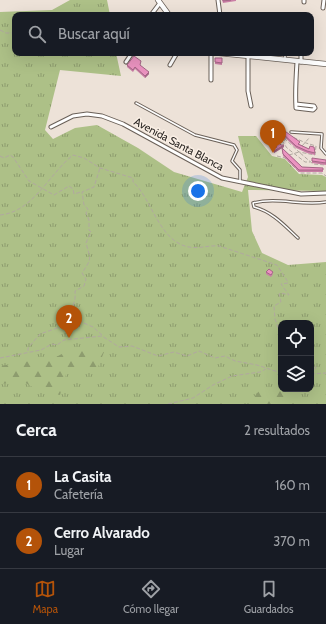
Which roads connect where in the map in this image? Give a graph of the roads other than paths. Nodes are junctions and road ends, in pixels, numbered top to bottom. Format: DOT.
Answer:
graph roads {
  1 [pos="218,0"];
  2 [pos="324,0"];
  3 [pos="159,2"];
  4 [pos="323,8"];
  5 [pos="153,12"];
  6 [pos="167,12"];
  7 [pos="220,12"];
  8 [pos="130,56"];
  9 [pos="175,56"];
  10 [pos="211,56"];
  11 [pos="248,56"];
  12 [pos="285,56"];
  13 [pos="300,56"];
  14 [pos="284,60"];
  15 [pos="126,62"];
  16 [pos="299,62"];
  17 [pos="326,64"];
  18 [pos="170,65"];
  19 [pos="211,80"];
  20 [pos="136,103"];
  21 [pos="296,104"];
  22 [pos="251,106"];
  23 [pos="51,127"];
  24 [pos="291,132"];
  25 [pos="326,154"];
  26 [pos="240,181"];
  27 [pos="325,194"];
  28 [pos="326,202"];
  29 [pos="298,238"];
  1 -- 7 [label="street"];
  2 -- 4 [label="street"];
  3 -- 5 [label="street"];
  3 -- 6 [label="main road"];
  8 -- 15 [label="street"];
  9 -- 18 [label="street"];
  10 -- 19 [label="street"];
  11 -- 14 [label="main road"];
  11 -- 22 [label="street"];
  12 -- 14 [label="lane"];
  13 -- 16 [label="street"];
  14 -- 16 [label="main road"];
  16 -- 17 [label="main road"];
  16 -- 21 [label="street"];
  20 -- 26 [label="lane"];
  21 -- 21 [label="street"];
  23 -- 26 [label="street, Avenida Santa Blanca"];
  24 -- 25 [label="lane"];
  26 -- 27 [label="street, Avenida Santa Blanca"];
  28 -- 29 [label="lane"];
}
